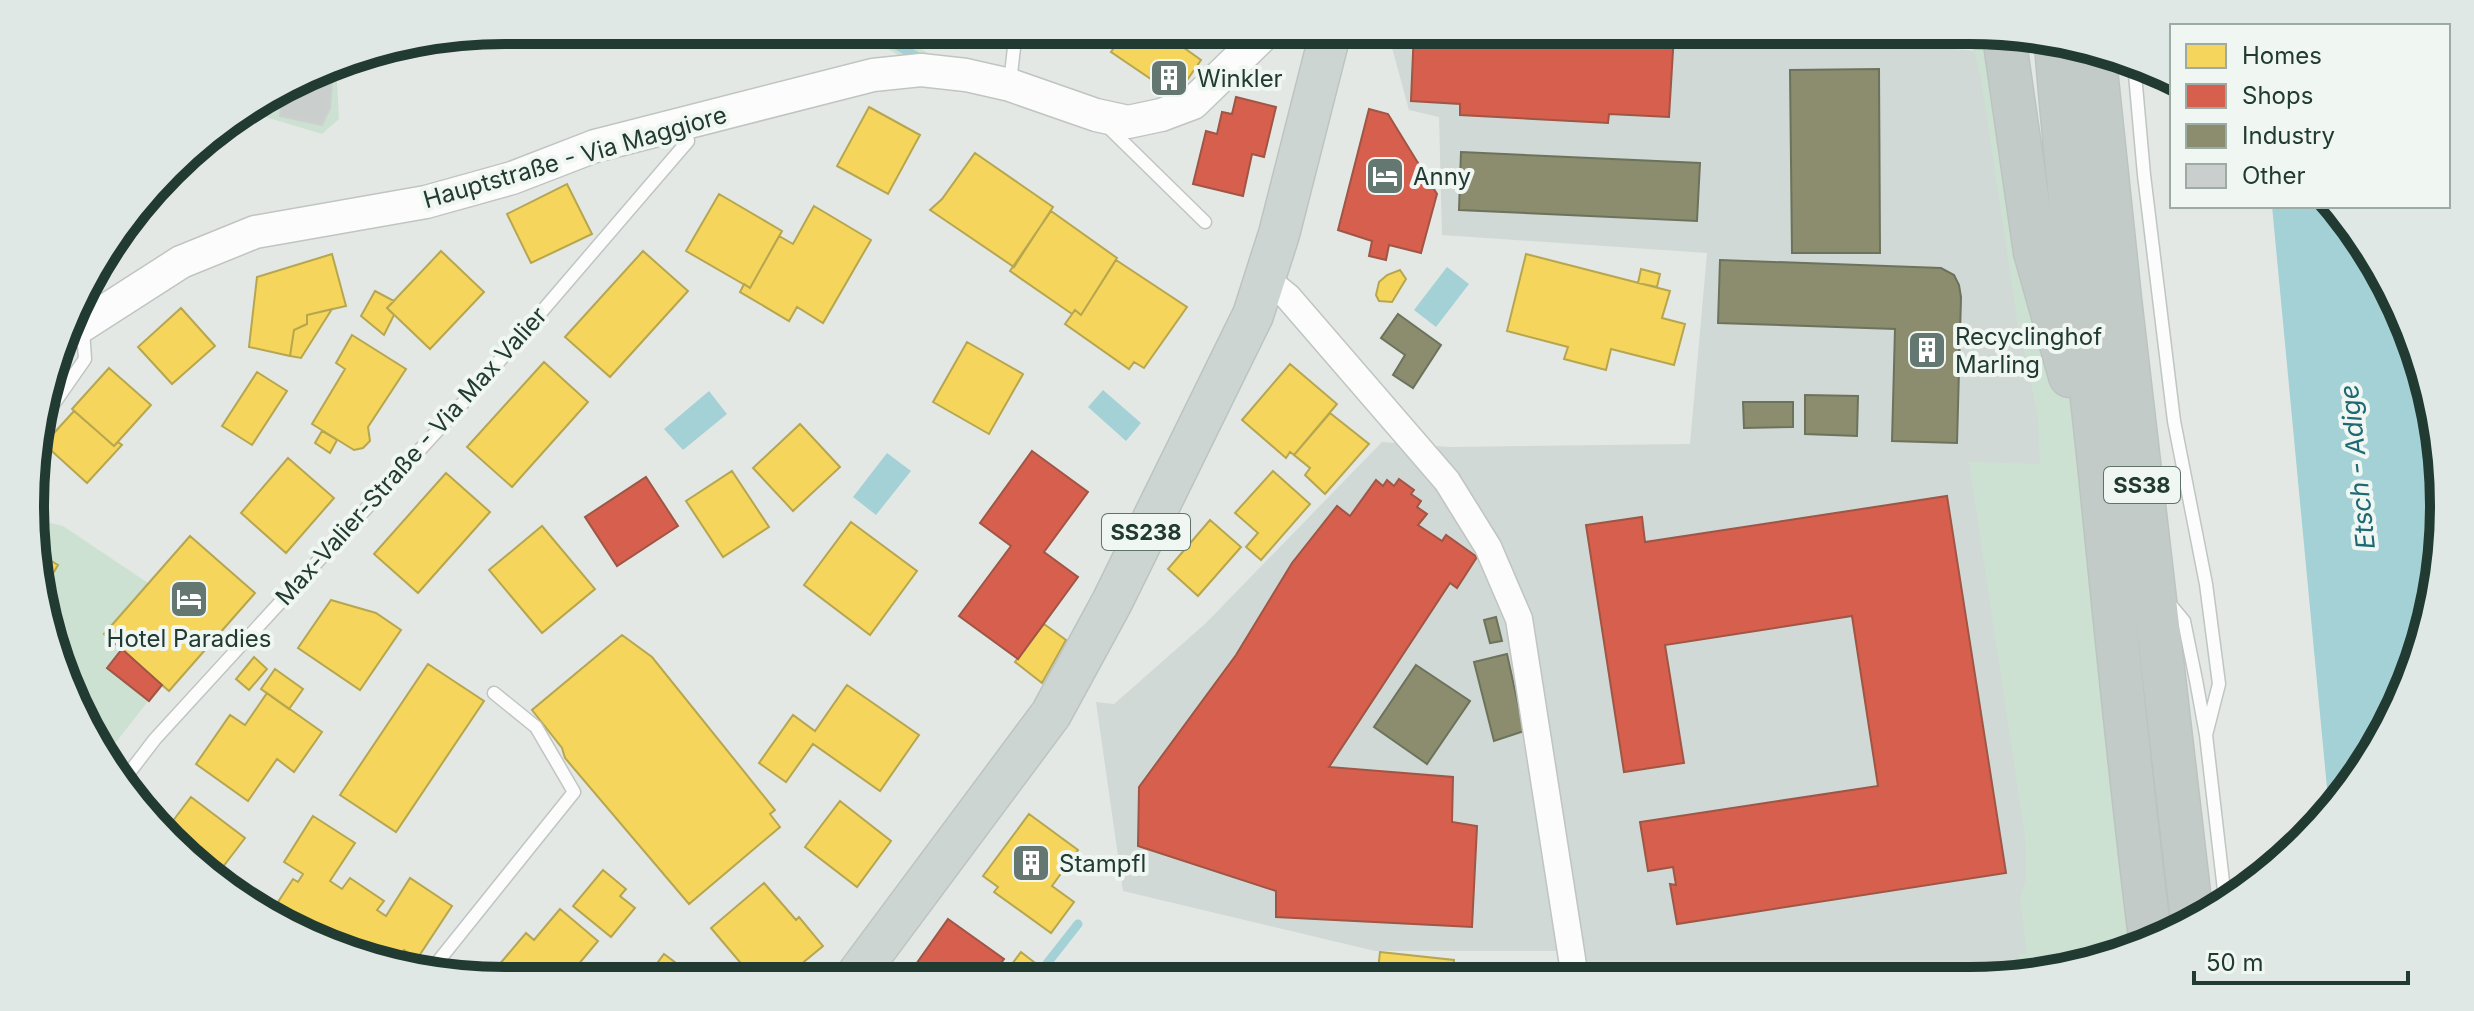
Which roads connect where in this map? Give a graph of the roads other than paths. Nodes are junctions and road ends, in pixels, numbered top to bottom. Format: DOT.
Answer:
graph roads {
  1 [pos="1014,44"];
  2 [pos="1254,44"];
  3 [pos="1327,44"];
  4 [pos="2005,46"];
  5 [pos="2057,53"];
  6 [pos="2095,62"];
  7 [pos="2135,75"];
  8 [pos="1010,85"];
  9 [pos="1096,115"];
  10 [pos="684,123"];
  11 [pos="1205,222"];
  12 [pos="1266,279"];
  13 [pos="80,327"];
  14 [pos="78,332"];
  15 [pos="57,399"];
  16 [pos="2100,472"];
  17 [pos="2154,585"];
  18 [pos="494,693"];
  19 [pos="2206,735"];
  20 [pos="129,772"];
  21 [pos="2224,890"];
  22 [pos="2191,909"];
  23 [pos="2149,930"];
  24 [pos="438,962"];
  25 [pos="863,967"];
  26 [pos="1573,967"];
  1 -- 8 [label="lane"];
  2 -- 9 [label="street, Hauptstraße - Via Maggiore"];
  3 -- 12 [label="main road, SS238"];
  4 -- 16 [label="highway"];
  5 -- 16 [label="highway, SS38"];
  6 -- 17 [label="highway, SS38"];
  7 -- 19 [label="lane"];
  8 -- 9 [label="street, Hauptstraße - Via Maggiore"];
  8 -- 10 [label="street, Hauptstraße - Via Maggiore"];
  9 -- 11 [label="lane"];
  10 -- 13 [label="street, Hauptstraße - Via Maggiore"];
  10 -- 20 [label="lane, Max-Valier-Straße - Via Max Valier"];
  12 -- 25 [label="main road, SS238"];
  12 -- 26 [label="street"];
  14 -- 15 [label="lane"];
  16 -- 23 [label="highway, SS38"];
  17 -- 19 [label="lane"];
  17 -- 22 [label="highway, SS38"];
  18 -- 24 [label="lane"];
  19 -- 21 [label="lane"];
}
